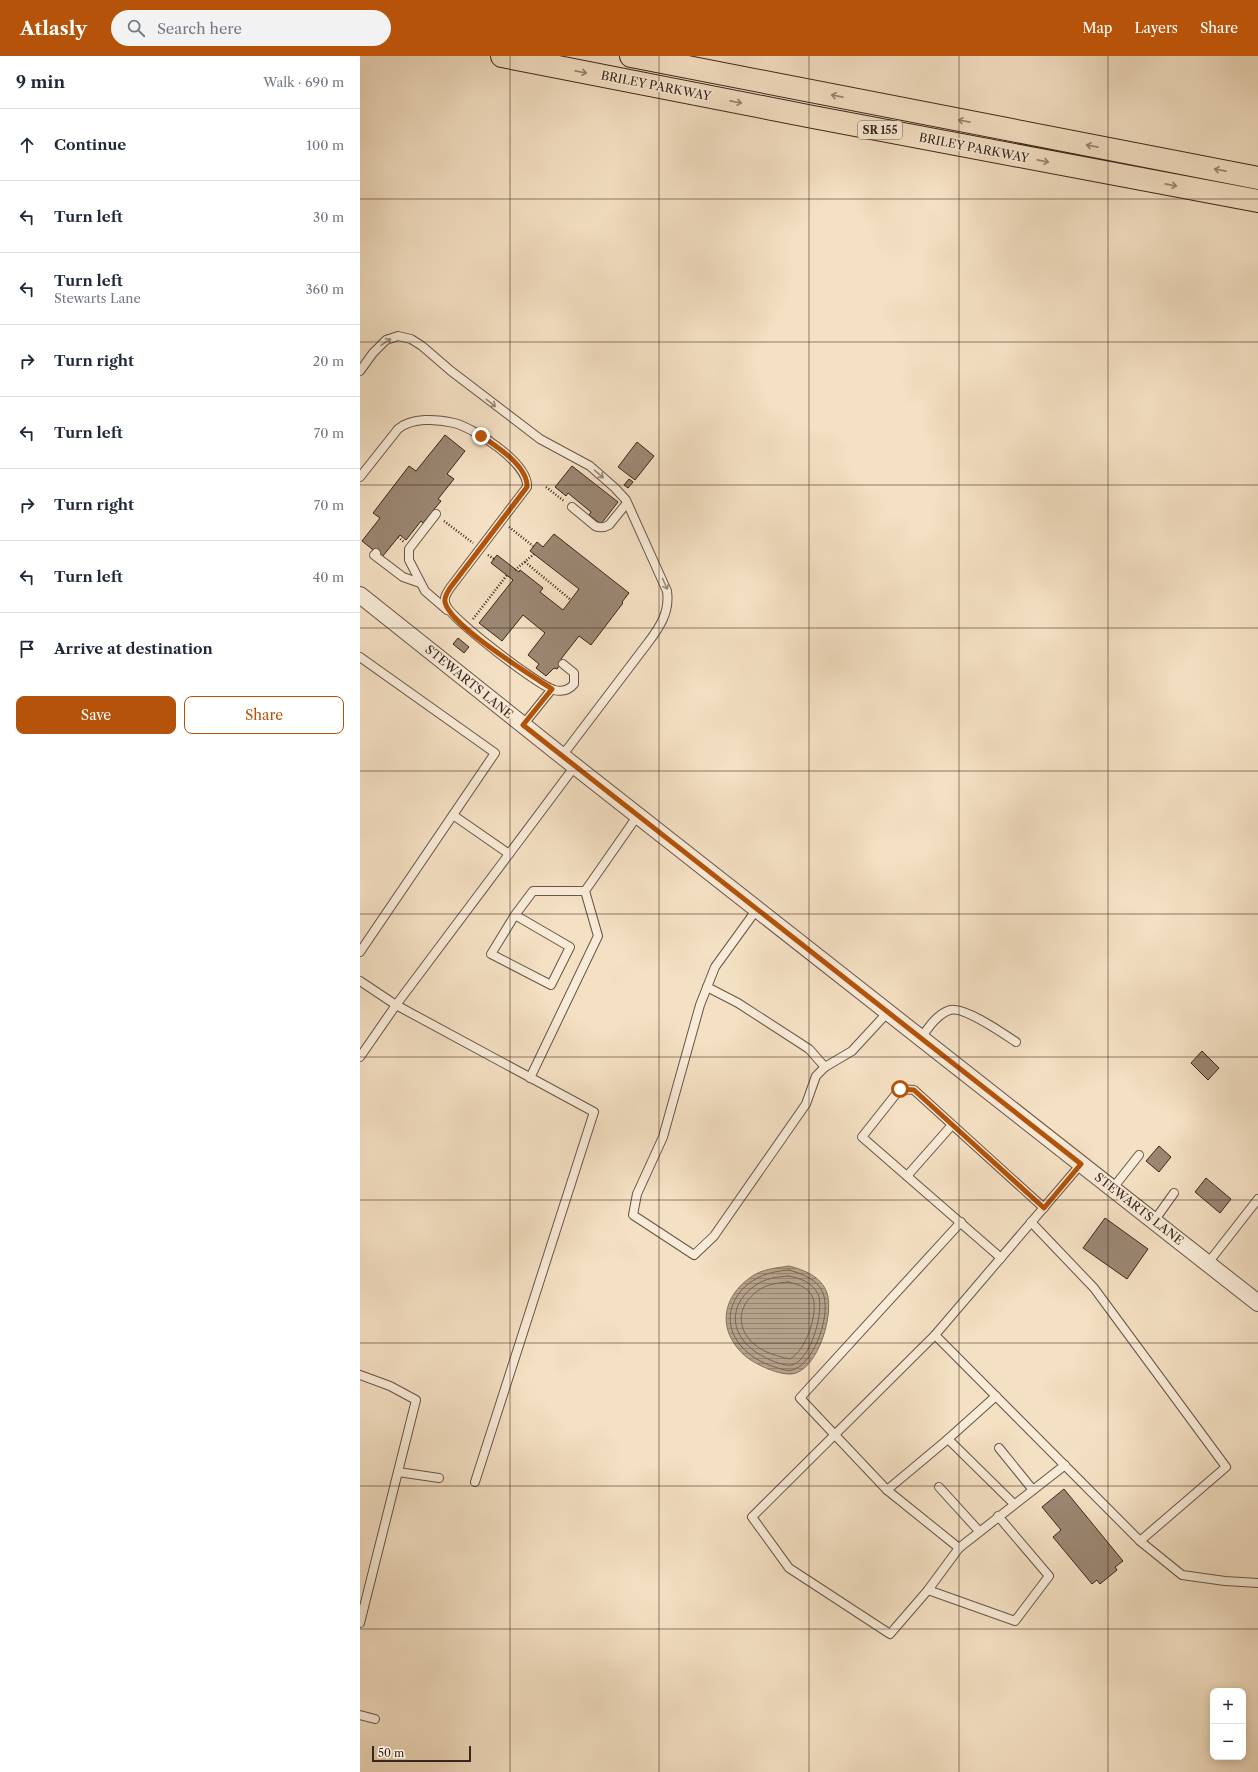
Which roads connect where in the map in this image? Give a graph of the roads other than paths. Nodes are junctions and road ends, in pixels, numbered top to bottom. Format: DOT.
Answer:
graph roads {
  1 [pos="502,56"];
  2 [pos="631,56"];
  3 [pos="1258,178"];
  4 [pos="1258,201"];
  5 [pos="360,371"];
  6 [pos="360,477"];
  7 [pos="627,503"];
  8 [pos="572,507"];
  9 [pos="436,514"];
  10 [pos="376,553"];
  11 [pos="420,583"];
  12 [pos="360,595"];
  13 [pos="454,617"];
  14 [pos="360,657"];
  15 [pos="563,664"];
  16 [pos="552,689"];
  17 [pos="523,725"];
  18 [pos="562,756"];
  19 [pos="575,766"];
  20 [pos="453,815"];
  21 [pos="638,815"];
  22 [pos="509,854"];
  23 [pos="585,891"];
  24 [pos="757,909"];
  25 [pos="515,915"];
  26 [pos="360,952"];
  27 [pos="360,981"];
  28 [pos="707,987"];
  29 [pos="396,1005"];
  30 [pos="888,1012"];
  31 [pos="920,1038"];
  32 [pos="1016,1042"];
  33 [pos="360,1056"];
  34 [pos="825,1068"];
  35 [pos="530,1078"];
  36 [pos="952,1124"];
  37 [pos="1139,1155"];
  38 [pos="1081,1164"];
  39 [pos="907,1176"];
  40 [pos="1113,1188"];
  41 [pos="1174,1193"];
  42 [pos="1258,1199"];
  43 [pos="1044,1208"];
  44 [pos="1154,1221"];
  45 [pos="961,1222"];
  46 [pos="1031,1222"];
  47 [pos="1001,1258"];
  48 [pos="1208,1263"];
  49 [pos="1258,1303"];
  50 [pos="935,1335"];
  51 [pos="360,1376"];
  52 [pos="996,1396"];
  53 [pos="836,1434"];
  54 [pos="948,1439"];
  55 [pos="998,1448"];
  56 [pos="1065,1466"];
  57 [pos="398,1472"];
  58 [pos="439,1478"];
  59 [pos="476,1482"];
  60 [pos="939,1488"];
  61 [pos="887,1490"];
  62 [pos="1033,1490"];
  63 [pos="1014,1504"];
  64 [pos="998,1516"];
  65 [pos="979,1531"];
  66 [pos="1140,1541"];
  67 [pos="959,1548"];
  68 [pos="1258,1583"];
  69 [pos="928,1590"];
  70 [pos="360,1623"];
  71 [pos="360,1715"];
  72 [pos="375,1719"];
  1 -- 4 [label="highway, BRILEY PARKWAY / SR 155, one-way"];
  3 -- 2 [label="highway, BRILEY PARKWAY / SR 155, one-way"];
  5 -- 7 [label="lane, one-way"];
  6 -- 13 [label="lane"];
  7 -- 8 [label="lane"];
  7 -- 18 [label="lane, one-way"];
  9 -- 11 [label="lane"];
  10 -- 11 [label="lane"];
  11 -- 13 [label="lane"];
  12 -- 17 [label="street, STEWARTS LANE"];
  13 -- 16 [label="lane"];
  14 -- 20 [label="lane"];
  15 -- 16 [label="lane"];
  16 -- 17 [label="lane"];
  17 -- 18 [label="street, STEWARTS LANE"];
  18 -- 19 [label="street, STEWARTS LANE"];
  19 -- 21 [label="street, STEWARTS LANE"];
  19 -- 22 [label="lane"];
  20 -- 22 [label="lane"];
  20 -- 26 [label="lane"];
  21 -- 23 [label="lane"];
  21 -- 24 [label="street, STEWARTS LANE"];
  22 -- 29 [label="lane"];
  23 -- 25 [label="lane"];
  23 -- 35 [label="lane"];
  24 -- 28 [label="lane"];
  24 -- 30 [label="street, STEWARTS LANE"];
  25 -- 25 [label="lane"];
  27 -- 29 [label="lane"];
  28 -- 34 [label="lane"];
  28 -- 34 [label="lane"];
  29 -- 33 [label="lane"];
  29 -- 35 [label="lane"];
  30 -- 31 [label="street, STEWARTS LANE"];
  30 -- 34 [label="lane"];
  31 -- 32 [label="lane"];
  31 -- 38 [label="street, STEWARTS LANE"];
  35 -- 59 [label="lane"];
  36 -- 39 [label="lane"];
  36 -- 39 [label="lane"];
  36 -- 43 [label="lane"];
  37 -- 40 [label="lane"];
  38 -- 40 [label="street, STEWARTS LANE"];
  38 -- 43 [label="lane"];
  39 -- 45 [label="lane"];
  40 -- 44 [label="street, STEWARTS LANE"];
  41 -- 44 [label="lane"];
  42 -- 48 [label="lane"];
  43 -- 46 [label="lane"];
  44 -- 48 [label="street, STEWARTS LANE"];
  45 -- 47 [label="lane"];
  45 -- 53 [label="lane"];
  46 -- 47 [label="lane"];
  46 -- 66 [label="lane"];
  47 -- 50 [label="lane"];
  48 -- 49 [label="street, STEWARTS LANE"];
  50 -- 52 [label="lane"];
  50 -- 53 [label="lane"];
  51 -- 57 [label="lane"];
  52 -- 54 [label="lane"];
  52 -- 56 [label="lane"];
  53 -- 61 [label="lane"];
  53 -- 69 [label="lane"];
  54 -- 61 [label="lane"];
  54 -- 63 [label="lane"];
  55 -- 62 [label="lane"];
  56 -- 62 [label="lane"];
  56 -- 66 [label="lane"];
  57 -- 58 [label="lane"];
  57 -- 70 [label="lane"];
  60 -- 65 [label="lane"];
  61 -- 67 [label="lane"];
  62 -- 63 [label="lane"];
  63 -- 64 [label="lane"];
  64 -- 65 [label="lane"];
  64 -- 69 [label="lane"];
  65 -- 67 [label="lane"];
  66 -- 68 [label="lane"];
  67 -- 69 [label="lane"];
  71 -- 72 [label="lane"];
}
